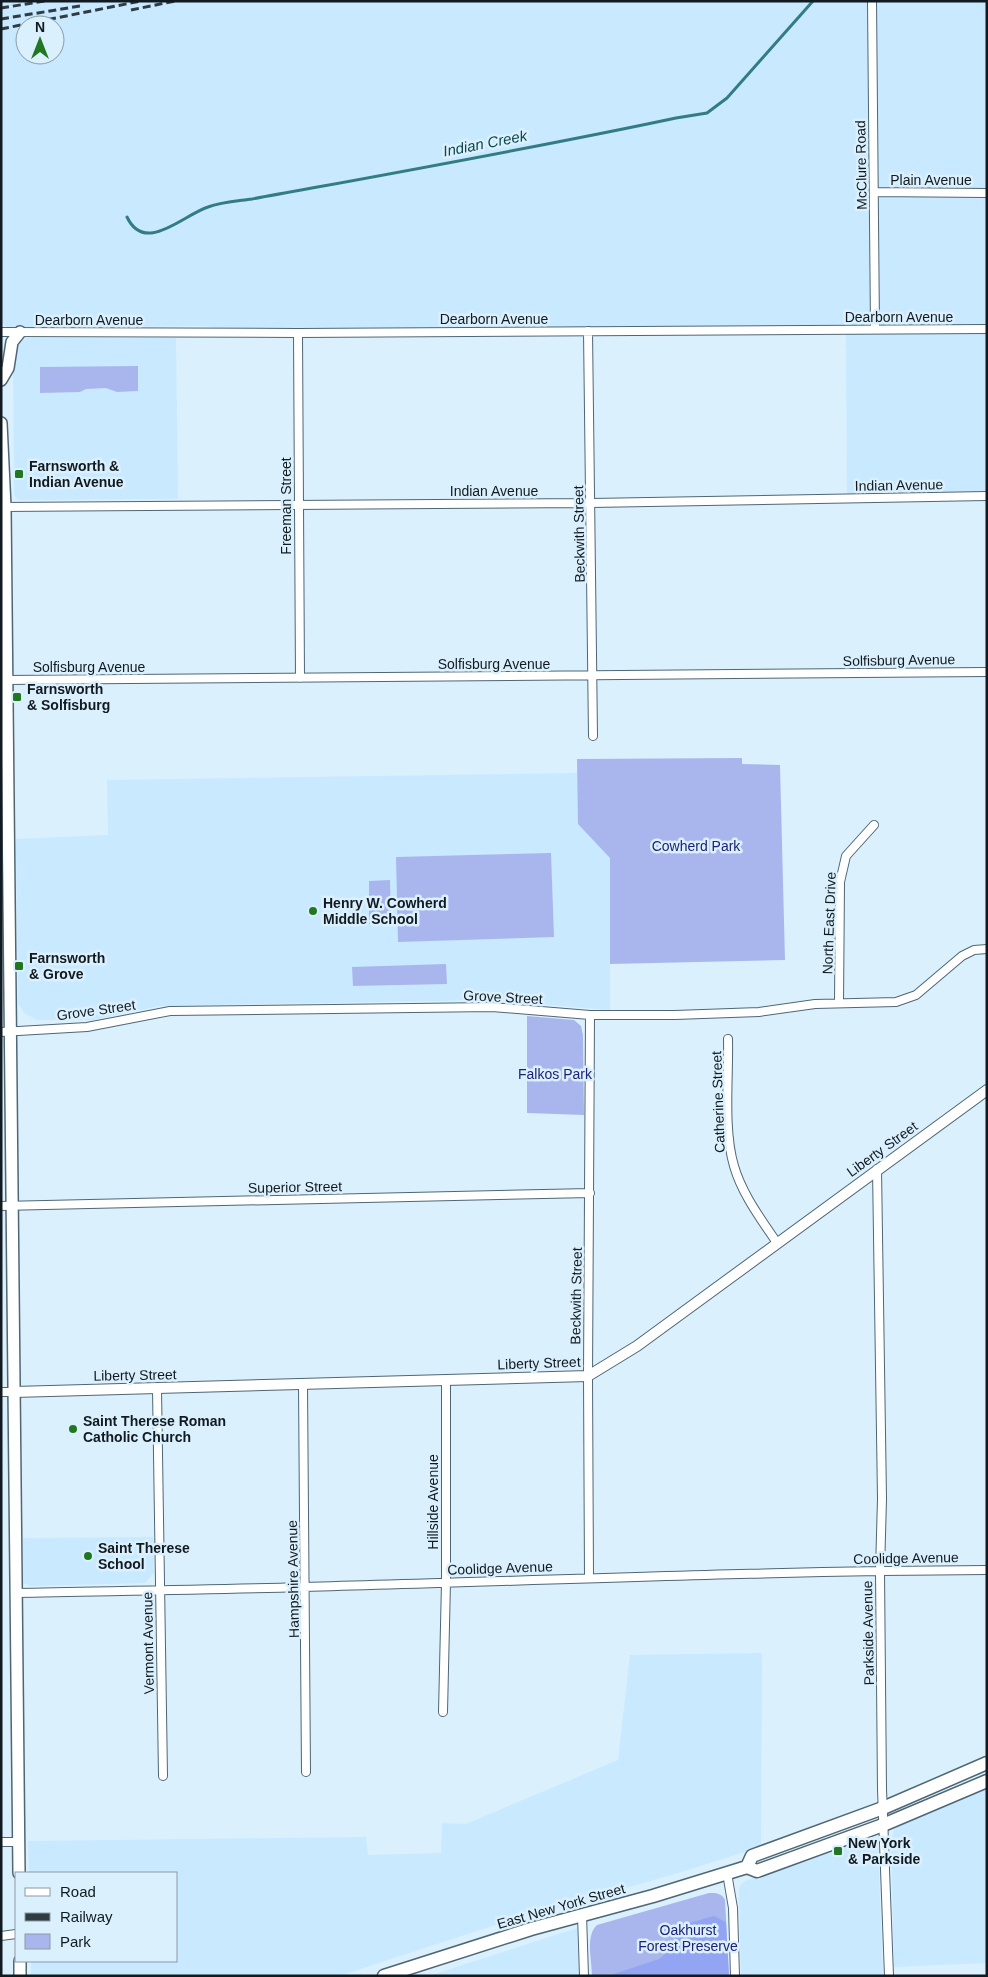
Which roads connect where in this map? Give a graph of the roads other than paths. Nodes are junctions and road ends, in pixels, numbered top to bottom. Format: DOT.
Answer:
graph roads {
  1 [pos="872,1"];
  2 [pos="874,192"];
  3 [pos="987,192"];
  4 [pos="876,329"];
  5 [pos="987,329"];
  6 [pos="588,331"];
  7 [pos="1,332"];
  8 [pos="20,332"];
  9 [pos="298,333"];
  10 [pos="1,380"];
  11 [pos="1,423"];
  12 [pos="987,496"];
  13 [pos="591,503"];
  14 [pos="298,505"];
  15 [pos="3,507"];
  16 [pos="987,672"];
  17 [pos="593,676"];
  18 [pos="300,678"];
  19 [pos="4,680"];
  20 [pos="593,736"];
  21 [pos="874,825"];
  22 [pos="5,855"];
  23 [pos="987,949"];
  24 [pos="840,1003"];
  25 [pos="590,1015"];
  26 [pos="6,1032"];
  27 [pos="728,1039"];
  28 [pos="987,1090"];
  29 [pos="877,1169"];
  30 [pos="590,1193"];
  31 [pos="6,1206"];
  32 [pos="777,1243"];
  33 [pos="588,1376"];
  34 [pos="446,1381"];
  35 [pos="303,1385"];
  36 [pos="157,1389"];
  37 [pos="1,1392"];
  38 [pos="14,1392"];
  39 [pos="987,1570"];
  40 [pos="880,1571"];
  41 [pos="589,1578"];
  42 [pos="446,1582"];
  43 [pos="306,1587"];
  44 [pos="159,1590"];
  45 [pos="15,1593"];
  46 [pos="442,1712"];
  47 [pos="987,1763"];
  48 [pos="306,1772"];
  49 [pos="163,1776"];
  50 [pos="987,1781"];
  51 [pos="883,1808"];
  52 [pos="884,1825"];
  53 [pos="1,1842"];
  54 [pos="18,1842"];
  55 [pos="746,1867"];
  56 [pos="19,1872"];
  57 [pos="727,1873"];
  58 [pos="582,1915"];
  59 [pos="15,1934"];
  60 [pos="1,1936"];
  61 [pos="20,1962"];
  62 [pos="20,1976"];
  63 [pos="384,1976"];
  64 [pos="584,1976"];
  65 [pos="735,1976"];
  66 [pos="889,1976"];
  1 -- 2 [label="street, McClure Road"];
  2 -- 3 [label="street, Plain Avenue"];
  2 -- 4 [label="street, McClure Road"];
  4 -- 5 [label="street, Dearborn Avenue"];
  4 -- 6 [label="street, Dearborn Avenue"];
  6 -- 9 [label="street, Dearborn Avenue"];
  6 -- 13 [label="street, Beckwith Street"];
  7 -- 8 [label="street, Dearborn Avenue"];
  8 -- 9 [label="street, Dearborn Avenue"];
  8 -- 10 [label="main road"];
  9 -- 14 [label="street, Freeman Street"];
  11 -- 15 [label="main road"];
  12 -- 13 [label="street, Indian Avenue"];
  13 -- 14 [label="street, Indian Avenue"];
  13 -- 17 [label="street, Beckwith Street"];
  14 -- 15 [label="street, Indian Avenue"];
  14 -- 18 [label="street, Freeman Street"];
  15 -- 19 [label="main road"];
  16 -- 17 [label="street, Solfisburg Avenue"];
  17 -- 18 [label="street, Solfisburg Avenue"];
  17 -- 20 [label="street, Beckwith Street"];
  18 -- 19 [label="street, Solfisburg Avenue"];
  19 -- 22 [label="main road"];
  21 -- 24 [label="street, North East Drive"];
  22 -- 26 [label="main road"];
  23 -- 24 [label="street, Grove Street"];
  24 -- 25 [label="street, Grove Street"];
  25 -- 26 [label="street, Grove Street"];
  25 -- 30 [label="street, Beckwith Street"];
  26 -- 31 [label="main road"];
  27 -- 32 [label="street, Catherine Street"];
  28 -- 29 [label="street, Liberty Street"];
  29 -- 32 [label="street, Liberty Street"];
  29 -- 40 [label="street, Parkside Avenue"];
  30 -- 31 [label="street, Superior Street"];
  30 -- 33 [label="street, Beckwith Street"];
  31 -- 38 [label="main road"];
  32 -- 33 [label="street, Liberty Street"];
  33 -- 34 [label="street, Liberty Street"];
  33 -- 41 [label="street, Beckwith Street"];
  34 -- 35 [label="street, Liberty Street"];
  34 -- 42 [label="street, Hillside Avenue"];
  35 -- 36 [label="street, Liberty Street"];
  35 -- 43 [label="street, Hampshire Avenue"];
  36 -- 38 [label="street, Liberty Street"];
  36 -- 44 [label="street, Vermont Avenue"];
  37 -- 38 [label="street, Liberty Street"];
  38 -- 45 [label="main road"];
  39 -- 40 [label="street, Coolidge Avenue"];
  40 -- 41 [label="street, Coolidge Avenue"];
  40 -- 51 [label="street, Parkside Avenue"];
  41 -- 42 [label="street, Coolidge Avenue"];
  42 -- 43 [label="street, Coolidge Avenue"];
  42 -- 46 [label="street, Hillside Avenue"];
  43 -- 44 [label="street, Coolidge Avenue"];
  43 -- 48 [label="street, Hampshire Avenue"];
  44 -- 45 [label="street, Coolidge Avenue"];
  44 -- 49 [label="street, Vermont Avenue"];
  45 -- 54 [label="main road"];
  47 -- 51 [label="main road, East New York Street"];
  50 -- 52 [label="main road, East New York Street"];
  51 -- 52 [label="street, Parkside Avenue"];
  51 -- 55 [label="main road, East New York Street"];
  52 -- 55 [label="main road, East New York Street"];
  52 -- 66 [label="street, Parkside Avenue"];
  53 -- 54 [label="street"];
  54 -- 56 [label="main road"];
  55 -- 57 [label="main road, East New York Street"];
  57 -- 58 [label="main road, East New York Street"];
  57 -- 65 [label="street"];
  58 -- 63 [label="main road, East New York Street"];
  58 -- 64 [label="street"];
  59 -- 60 [label="street"];
  61 -- 62 [label="main road"];
}
